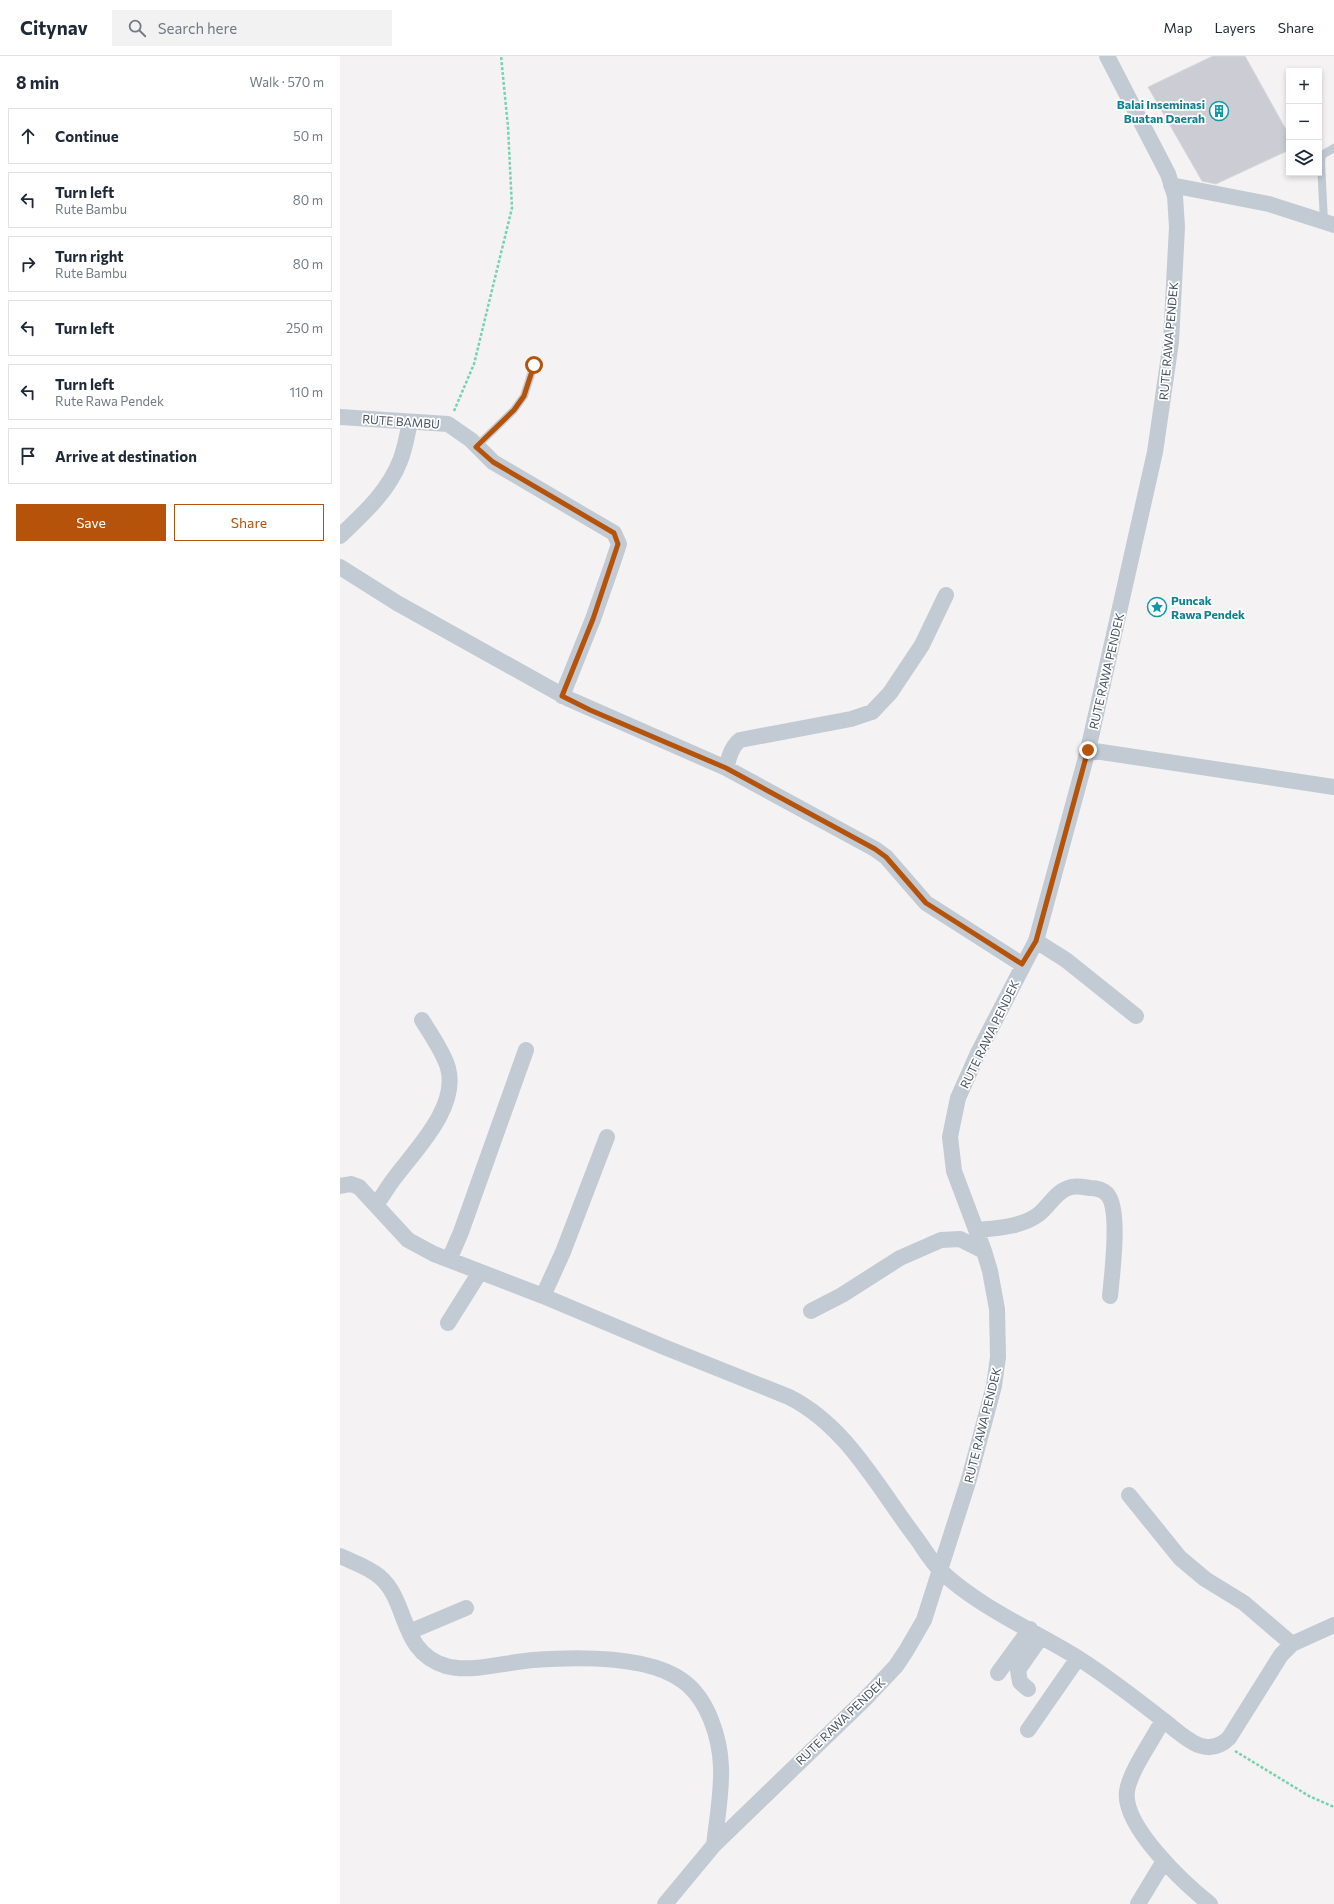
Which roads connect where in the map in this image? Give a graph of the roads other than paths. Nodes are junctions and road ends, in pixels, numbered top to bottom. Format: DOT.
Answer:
graph roads {
  1 [pos="1107,56"];
  2 [pos="1334,148"];
  3 [pos="1171,185"];
  4 [pos="1329,224"];
  5 [pos="534,365"];
  6 [pos="340,417"];
  7 [pos="410,422"];
  8 [pos="476,447"];
  9 [pos="340,536"];
  10 [pos="340,566"];
  11 [pos="946,595"];
  12 [pos="565,698"];
  13 [pos="1088,750"];
  14 [pos="726,768"];
  15 [pos="1334,786"];
  16 [pos="1036,941"];
  17 [pos="1022,964"];
  18 [pos="1136,1016"];
  19 [pos="422,1020"];
  20 [pos="526,1050"];
  21 [pos="607,1137"];
  22 [pos="340,1186"];
  23 [pos="376,1206"];
  24 [pos="977,1230"];
  25 [pos="984,1251"];
  26 [pos="449,1260"];
  27 [pos="480,1272"];
  28 [pos="543,1296"];
  29 [pos="1110,1296"];
  30 [pos="811,1311"];
  31 [pos="448,1323"];
  32 [pos="1129,1495"];
  33 [pos="340,1556"];
  34 [pos="940,1570"];
  35 [pos="466,1608"];
  36 [pos="1334,1624"];
  37 [pos="408,1632"];
  38 [pos="1035,1633"];
  39 [pos="1292,1644"];
  40 [pos="1078,1658"];
  41 [pos="998,1673"];
  42 [pos="1028,1689"];
  43 [pos="1163,1720"];
  44 [pos="1028,1730"];
  45 [pos="714,1845"];
  46 [pos="1164,1861"];
  47 [pos="665,1904"];
  48 [pos="1138,1904"];
  49 [pos="1210,1904"];
  1 -- 3 [label="street, RUTE RAWA PENDEK"];
  2 -- 4 [label="lane"];
  3 -- 4 [label="street"];
  3 -- 13 [label="street, RUTE RAWA PENDEK"];
  5 -- 8 [label="lane"];
  6 -- 7 [label="street, RUTE BAMBU"];
  7 -- 8 [label="street, RUTE BAMBU"];
  7 -- 9 [label="street"];
  8 -- 12 [label="street, RUTE BAMBU"];
  10 -- 12 [label="street"];
  11 -- 14 [label="street"];
  12 -- 14 [label="street"];
  13 -- 15 [label="street"];
  13 -- 16 [label="street, RUTE RAWA PENDEK"];
  14 -- 17 [label="street"];
  16 -- 17 [label="street, RUTE RAWA PENDEK"];
  16 -- 18 [label="street"];
  17 -- 24 [label="street, RUTE RAWA PENDEK"];
  19 -- 23 [label="street"];
  20 -- 26 [label="street"];
  21 -- 28 [label="street"];
  22 -- 23 [label="street"];
  23 -- 26 [label="street"];
  24 -- 25 [label="street, RUTE RAWA PENDEK"];
  24 -- 29 [label="street"];
  25 -- 30 [label="street"];
  25 -- 34 [label="street, RUTE RAWA PENDEK"];
  26 -- 27 [label="street"];
  27 -- 28 [label="street"];
  27 -- 31 [label="street"];
  28 -- 34 [label="street"];
  32 -- 39 [label="street"];
  33 -- 37 [label="street"];
  34 -- 38 [label="street"];
  34 -- 45 [label="street, RUTE RAWA PENDEK"];
  35 -- 37 [label="street"];
  36 -- 39 [label="street"];
  37 -- 45 [label="street"];
  38 -- 40 [label="street"];
  38 -- 41 [label="street"];
  38 -- 42 [label="street"];
  39 -- 43 [label="street"];
  40 -- 43 [label="street"];
  40 -- 44 [label="street"];
  43 -- 46 [label="street"];
  45 -- 47 [label="street, RUTE RAWA PENDEK"];
  46 -- 48 [label="street"];
  46 -- 49 [label="street"];
}
